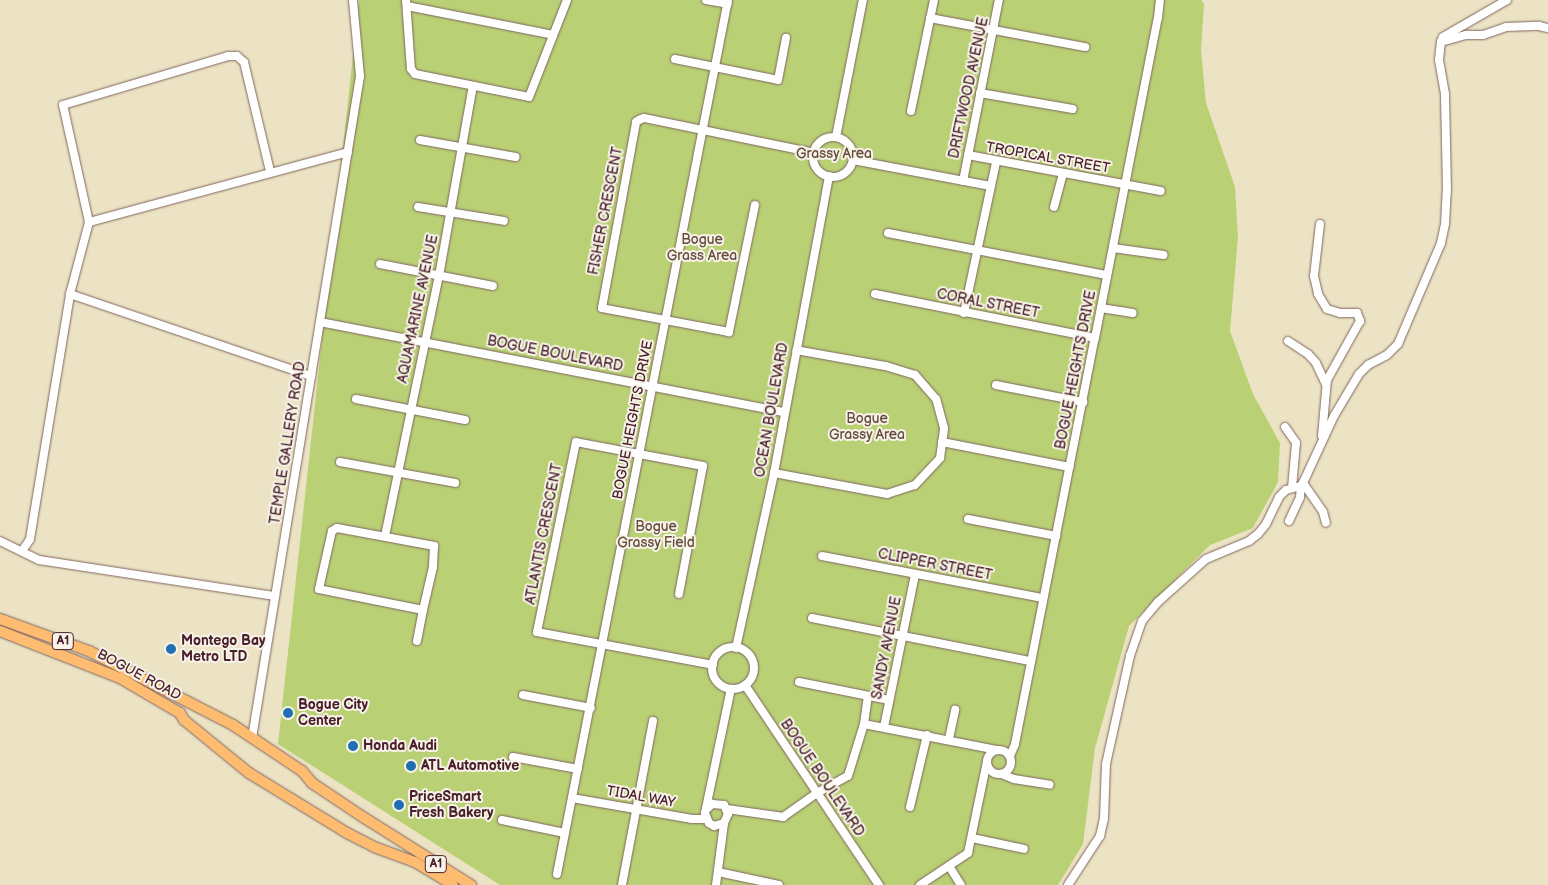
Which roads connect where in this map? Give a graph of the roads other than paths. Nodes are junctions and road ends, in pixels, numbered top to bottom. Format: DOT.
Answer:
graph roads {
  1 [pos="353,0"];
  2 [pos="567,0"];
  3 [pos="706,0"];
  4 [pos="863,0"];
  5 [pos="934,0"];
  6 [pos="999,0"];
  7 [pos="1160,0"];
  8 [pos="1507,0"];
  9 [pos="728,2"];
  10 [pos="406,3"];
  11 [pos="930,18"];
  12 [pos="1548,28"];
  13 [pos="993,29"];
  14 [pos="553,35"];
  15 [pos="786,38"];
  16 [pos="1441,42"];
  17 [pos="1085,47"];
  18 [pos="675,59"];
  19 [pos="715,68"];
  20 [pos="473,86"];
  21 [pos="980,93"];
  22 [pos="1073,109"];
  23 [pos="911,111"];
  24 [pos="702,130"];
  25 [pos="836,137"];
  26 [pos="420,140"];
  27 [pos="461,147"];
  28 [pos="348,152"];
  29 [pos="814,153"];
  30 [pos="968,155"];
  31 [pos="515,157"];
  32 [pos="853,160"];
  33 [pos="996,162"];
  34 [pos="270,171"];
  35 [pos="1063,173"];
  36 [pos="829,176"];
  37 [pos="963,181"];
  38 [pos="1125,184"];
  39 [pos="991,186"];
  40 [pos="1161,191"];
  41 [pos="755,205"];
  42 [pos="1054,206"];
  43 [pos="418,207"];
  44 [pos="450,213"];
  45 [pos="504,221"];
  46 [pos="89,222"];
  47 [pos="1320,224"];
  48 [pos="888,233"];
  49 [pos="1113,248"];
  50 [pos="978,250"];
  51 [pos="1164,256"];
  52 [pos="380,264"];
  53 [pos="439,276"];
  54 [pos="1107,276"];
  55 [pos="493,286"];
  56 [pos="70,294"];
  57 [pos="876,294"];
  58 [pos="1101,308"];
  59 [pos="964,312"];
  60 [pos="1132,314"];
  61 [pos="665,321"];
  62 [pos="320,322"];
  63 [pos="1095,338"];
  64 [pos="1288,341"];
  65 [pos="423,342"];
  66 [pos="796,350"];
  67 [pos="312,376"];
  68 [pos="1326,384"];
  69 [pos="996,385"];
  70 [pos="653,386"];
  71 [pos="356,399"];
  72 [pos="1083,402"];
  73 [pos="410,409"];
  74 [pos="784,412"];
  75 [pos="465,420"];
  76 [pos="1285,427"];
  77 [pos="942,442"];
  78 [pos="1321,443"];
  79 [pos="640,454"];
  80 [pos="340,462"];
  81 [pos="1070,467"];
  82 [pos="398,473"];
  83 [pos="774,473"];
  84 [pos="456,483"];
  85 [pos="1302,485"];
  86 [pos="1292,488"];
  87 [pos="968,519"];
  88 [pos="1289,522"];
  89 [pos="1326,523"];
  90 [pos="384,536"];
  91 [pos="1056,536"];
  92 [pos="0,542"];
  93 [pos="22,552"];
  94 [pos="822,556"];
  95 [pos="914,575"];
  96 [pos="679,594"];
  97 [pos="275,596"];
  98 [pos="1043,598"];
  99 [pos="424,610"];
  100 [pos="812,618"];
  101 [pos="0,619"];
  102 [pos="0,631"];
  103 [pos="902,637"];
  104 [pos="417,641"];
  105 [pos="601,644"];
  106 [pos="736,648"];
  107 [pos="1030,661"];
  108 [pos="712,665"];
  109 [pos="799,682"];
  110 [pos="745,685"];
  111 [pos="731,689"];
  112 [pos="523,695"];
  113 [pos="868,696"];
  114 [pos="889,700"];
  115 [pos="590,708"];
  116 [pos="955,710"];
  117 [pos="653,722"];
  118 [pos="864,724"];
  119 [pos="884,727"];
  120 [pos="927,735"];
  121 [pos="252,738"];
  122 [pos="949,739"];
  123 [pos="1015,744"];
  124 [pos="984,746"];
  125 [pos="998,750"];
  126 [pos="1010,756"];
  127 [pos="513,757"];
  128 [pos="987,759"];
  129 [pos="578,769"];
  130 [pos="1001,772"];
  131 [pos="982,780"];
  132 [pos="1050,785"];
  133 [pos="817,793"];
  134 [pos="572,798"];
  135 [pos="910,807"];
  136 [pos="708,808"];
  137 [pos="636,809"];
  138 [pos="726,809"];
  139 [pos="706,818"];
  140 [pos="502,820"];
  141 [pos="724,823"];
  142 [pos="565,833"];
  143 [pos="972,838"];
  144 [pos="1024,849"];
  145 [pos="948,866"];
  146 [pos="718,872"];
  147 [pos="557,874"];
  148 [pos="452,885"];
  149 [pos="471,885"];
  150 [pos="622,885"];
  151 [pos="716,885"];
  152 [pos="779,885"];
  153 [pos="879,885"];
  154 [pos="920,885"];
  155 [pos="961,885"];
  156 [pos="1068,885"];
  1 -- 28 [label="street, TEMPLE GALLERY ROAD"];
  2 -- 14 [label="street"];
  3 -- 9 [label="street"];
  4 -- 25 [label="street"];
  5 -- 11 [label="street"];
  6 -- 13 [label="street, DRIFTWOOD AVENUE"];
  7 -- 38 [label="street, BOGUE HEIGHTS DRIVE"];
  8 -- 16 [label="street"];
  9 -- 19 [label="street, BOGUE HEIGHTS DRIVE"];
  10 -- 14 [label="street"];
  10 -- 20 [label="street"];
  11 -- 13 [label="street"];
  11 -- 23 [label="street"];
  12 -- 16 [label="street"];
  13 -- 17 [label="street"];
  13 -- 21 [label="street, DRIFTWOOD AVENUE"];
  14 -- 20 [label="street"];
  15 -- 19 [label="street"];
  16 -- 78 [label="street"];
  18 -- 19 [label="street"];
  19 -- 24 [label="street, BOGUE HEIGHTS DRIVE"];
  20 -- 27 [label="street, AQUAMARINE AVENUE"];
  21 -- 22 [label="street"];
  21 -- 30 [label="street, DRIFTWOOD AVENUE"];
  24 -- 29 [label="street"];
  24 -- 61 [label="street, BOGUE HEIGHTS DRIVE"];
  24 -- 61 [label="street, FISHER CRESCENT"];
  25 -- 29 [label="street"];
  25 -- 32 [label="street"];
  26 -- 27 [label="street"];
  27 -- 31 [label="street"];
  27 -- 44 [label="street, AQUAMARINE AVENUE"];
  28 -- 34 [label="street"];
  28 -- 62 [label="street, TEMPLE GALLERY ROAD"];
  29 -- 36 [label="street"];
  30 -- 33 [label="street, TROPICAL STREET"];
  30 -- 37 [label="street, DRIFTWOOD AVENUE"];
  32 -- 36 [label="street"];
  32 -- 37 [label="street"];
  33 -- 35 [label="street, TROPICAL STREET"];
  33 -- 39 [label="street"];
  34 -- 46 [label="street"];
  34 -- 46 [label="street"];
  35 -- 38 [label="street, TROPICAL STREET"];
  35 -- 42 [label="street"];
  36 -- 66 [label="street, OCEAN BOULEVARD"];
  37 -- 39 [label="street"];
  38 -- 40 [label="street, TROPICAL STREET"];
  38 -- 49 [label="street, BOGUE HEIGHTS DRIVE"];
  39 -- 50 [label="street"];
  41 -- 61 [label="street"];
  43 -- 44 [label="street"];
  44 -- 45 [label="street"];
  44 -- 53 [label="street, AQUAMARINE AVENUE"];
  46 -- 56 [label="street"];
  47 -- 68 [label="street"];
  48 -- 50 [label="street"];
  49 -- 51 [label="street"];
  49 -- 54 [label="street, BOGUE HEIGHTS DRIVE"];
  50 -- 54 [label="street"];
  50 -- 59 [label="street"];
  52 -- 53 [label="street"];
  53 -- 55 [label="street"];
  53 -- 65 [label="street, AQUAMARINE AVENUE"];
  54 -- 58 [label="street, BOGUE HEIGHTS DRIVE"];
  56 -- 67 [label="street"];
  56 -- 93 [label="street"];
  57 -- 59 [label="street, CORAL STREET"];
  58 -- 60 [label="street"];
  58 -- 63 [label="street, BOGUE HEIGHTS DRIVE"];
  59 -- 63 [label="street, CORAL STREET"];
  61 -- 70 [label="street, BOGUE HEIGHTS DRIVE"];
  62 -- 65 [label="street, BOGUE BOULEVARD"];
  62 -- 67 [label="street, TEMPLE GALLERY ROAD"];
  63 -- 72 [label="street, BOGUE HEIGHTS DRIVE"];
  64 -- 68 [label="street"];
  65 -- 70 [label="street, BOGUE BOULEVARD"];
  65 -- 73 [label="street, AQUAMARINE AVENUE"];
  66 -- 74 [label="street, OCEAN BOULEVARD"];
  66 -- 77 [label="street"];
  67 -- 97 [label="street, TEMPLE GALLERY ROAD"];
  68 -- 78 [label="street"];
  69 -- 72 [label="street"];
  70 -- 74 [label="street, BOGUE BOULEVARD"];
  70 -- 79 [label="street, BOGUE HEIGHTS DRIVE"];
  71 -- 73 [label="street"];
  72 -- 81 [label="street, BOGUE HEIGHTS DRIVE"];
  73 -- 75 [label="street"];
  73 -- 82 [label="street, AQUAMARINE AVENUE"];
  74 -- 83 [label="street, OCEAN BOULEVARD"];
  76 -- 86 [label="street"];
  77 -- 81 [label="street"];
  77 -- 83 [label="street"];
  78 -- 85 [label="street"];
  79 -- 96 [label="street"];
  79 -- 105 [label="street, BOGUE HEIGHTS DRIVE"];
  79 -- 105 [label="street, ATLANTIS CRESCENT"];
  80 -- 82 [label="street"];
  81 -- 91 [label="street, BOGUE HEIGHTS DRIVE"];
  82 -- 84 [label="street"];
  82 -- 90 [label="street, AQUAMARINE AVENUE"];
  83 -- 106 [label="street, OCEAN BOULEVARD"];
  85 -- 86 [label="street"];
  85 -- 88 [label="street"];
  85 -- 89 [label="street"];
  86 -- 156 [label="street"];
  87 -- 91 [label="street"];
  90 -- 99 [label="street"];
  90 -- 99 [label="street"];
  91 -- 98 [label="street, BOGUE HEIGHTS DRIVE"];
  92 -- 93 [label="street"];
  93 -- 97 [label="street"];
  94 -- 95 [label="street, CLIPPER STREET"];
  95 -- 98 [label="street, CLIPPER STREET"];
  95 -- 103 [label="street, SANDY AVENUE"];
  97 -- 121 [label="street, TEMPLE GALLERY ROAD"];
  98 -- 107 [label="street, BOGUE HEIGHTS DRIVE"];
  99 -- 104 [label="street"];
  100 -- 103 [label="street"];
  101 -- 121 [label="main road, BOGUE ROAD / A1"];
  102 -- 148 [label="main road, BOGUE ROAD / A1"];
  103 -- 107 [label="street"];
  103 -- 114 [label="street, SANDY AVENUE"];
  105 -- 108 [label="street"];
  105 -- 115 [label="street, BOGUE HEIGHTS DRIVE"];
  106 -- 108 [label="street"];
  106 -- 110 [label="street"];
  107 -- 123 [label="street, BOGUE HEIGHTS DRIVE"];
  108 -- 111 [label="street"];
  109 -- 113 [label="street"];
  110 -- 111 [label="street"];
  110 -- 133 [label="street, BOGUE BOULEVARD"];
  111 -- 136 [label="street"];
  112 -- 115 [label="street"];
  113 -- 114 [label="street"];
  113 -- 118 [label="street"];
  114 -- 119 [label="street, SANDY AVENUE"];
  115 -- 129 [label="street, BOGUE HEIGHTS DRIVE"];
  116 -- 122 [label="street"];
  117 -- 137 [label="street"];
  118 -- 119 [label="street"];
  118 -- 133 [label="street"];
  119 -- 120 [label="street"];
  120 -- 122 [label="street"];
  120 -- 135 [label="street"];
  121 -- 149 [label="main road, BOGUE ROAD / A1"];
  122 -- 124 [label="street"];
  123 -- 125 [label="street"];
  123 -- 126 [label="street, BOGUE HEIGHTS DRIVE"];
  124 -- 125 [label="street"];
  124 -- 128 [label="street"];
  125 -- 126 [label="street"];
  125 -- 128 [label="street"];
  126 -- 130 [label="street"];
  127 -- 129 [label="street"];
  128 -- 130 [label="street"];
  128 -- 131 [label="street"];
  129 -- 134 [label="street, BOGUE HEIGHTS DRIVE"];
  130 -- 131 [label="street"];
  130 -- 132 [label="street"];
  131 -- 143 [label="street"];
  133 -- 138 [label="street"];
  133 -- 153 [label="street, BOGUE BOULEVARD"];
  134 -- 137 [label="street, TIDAL WAY"];
  134 -- 142 [label="street, BOGUE HEIGHTS DRIVE"];
  136 -- 138 [label="street"];
  136 -- 139 [label="street"];
  137 -- 139 [label="street, TIDAL WAY"];
  137 -- 150 [label="street"];
  138 -- 141 [label="street"];
  139 -- 141 [label="street"];
  140 -- 142 [label="street"];
  141 -- 146 [label="street"];
  142 -- 147 [label="street, BOGUE HEIGHTS DRIVE"];
  143 -- 144 [label="street"];
  143 -- 145 [label="street"];
  145 -- 154 [label="street"];
  145 -- 155 [label="street"];
  146 -- 151 [label="street"];
  146 -- 152 [label="street"];
}
